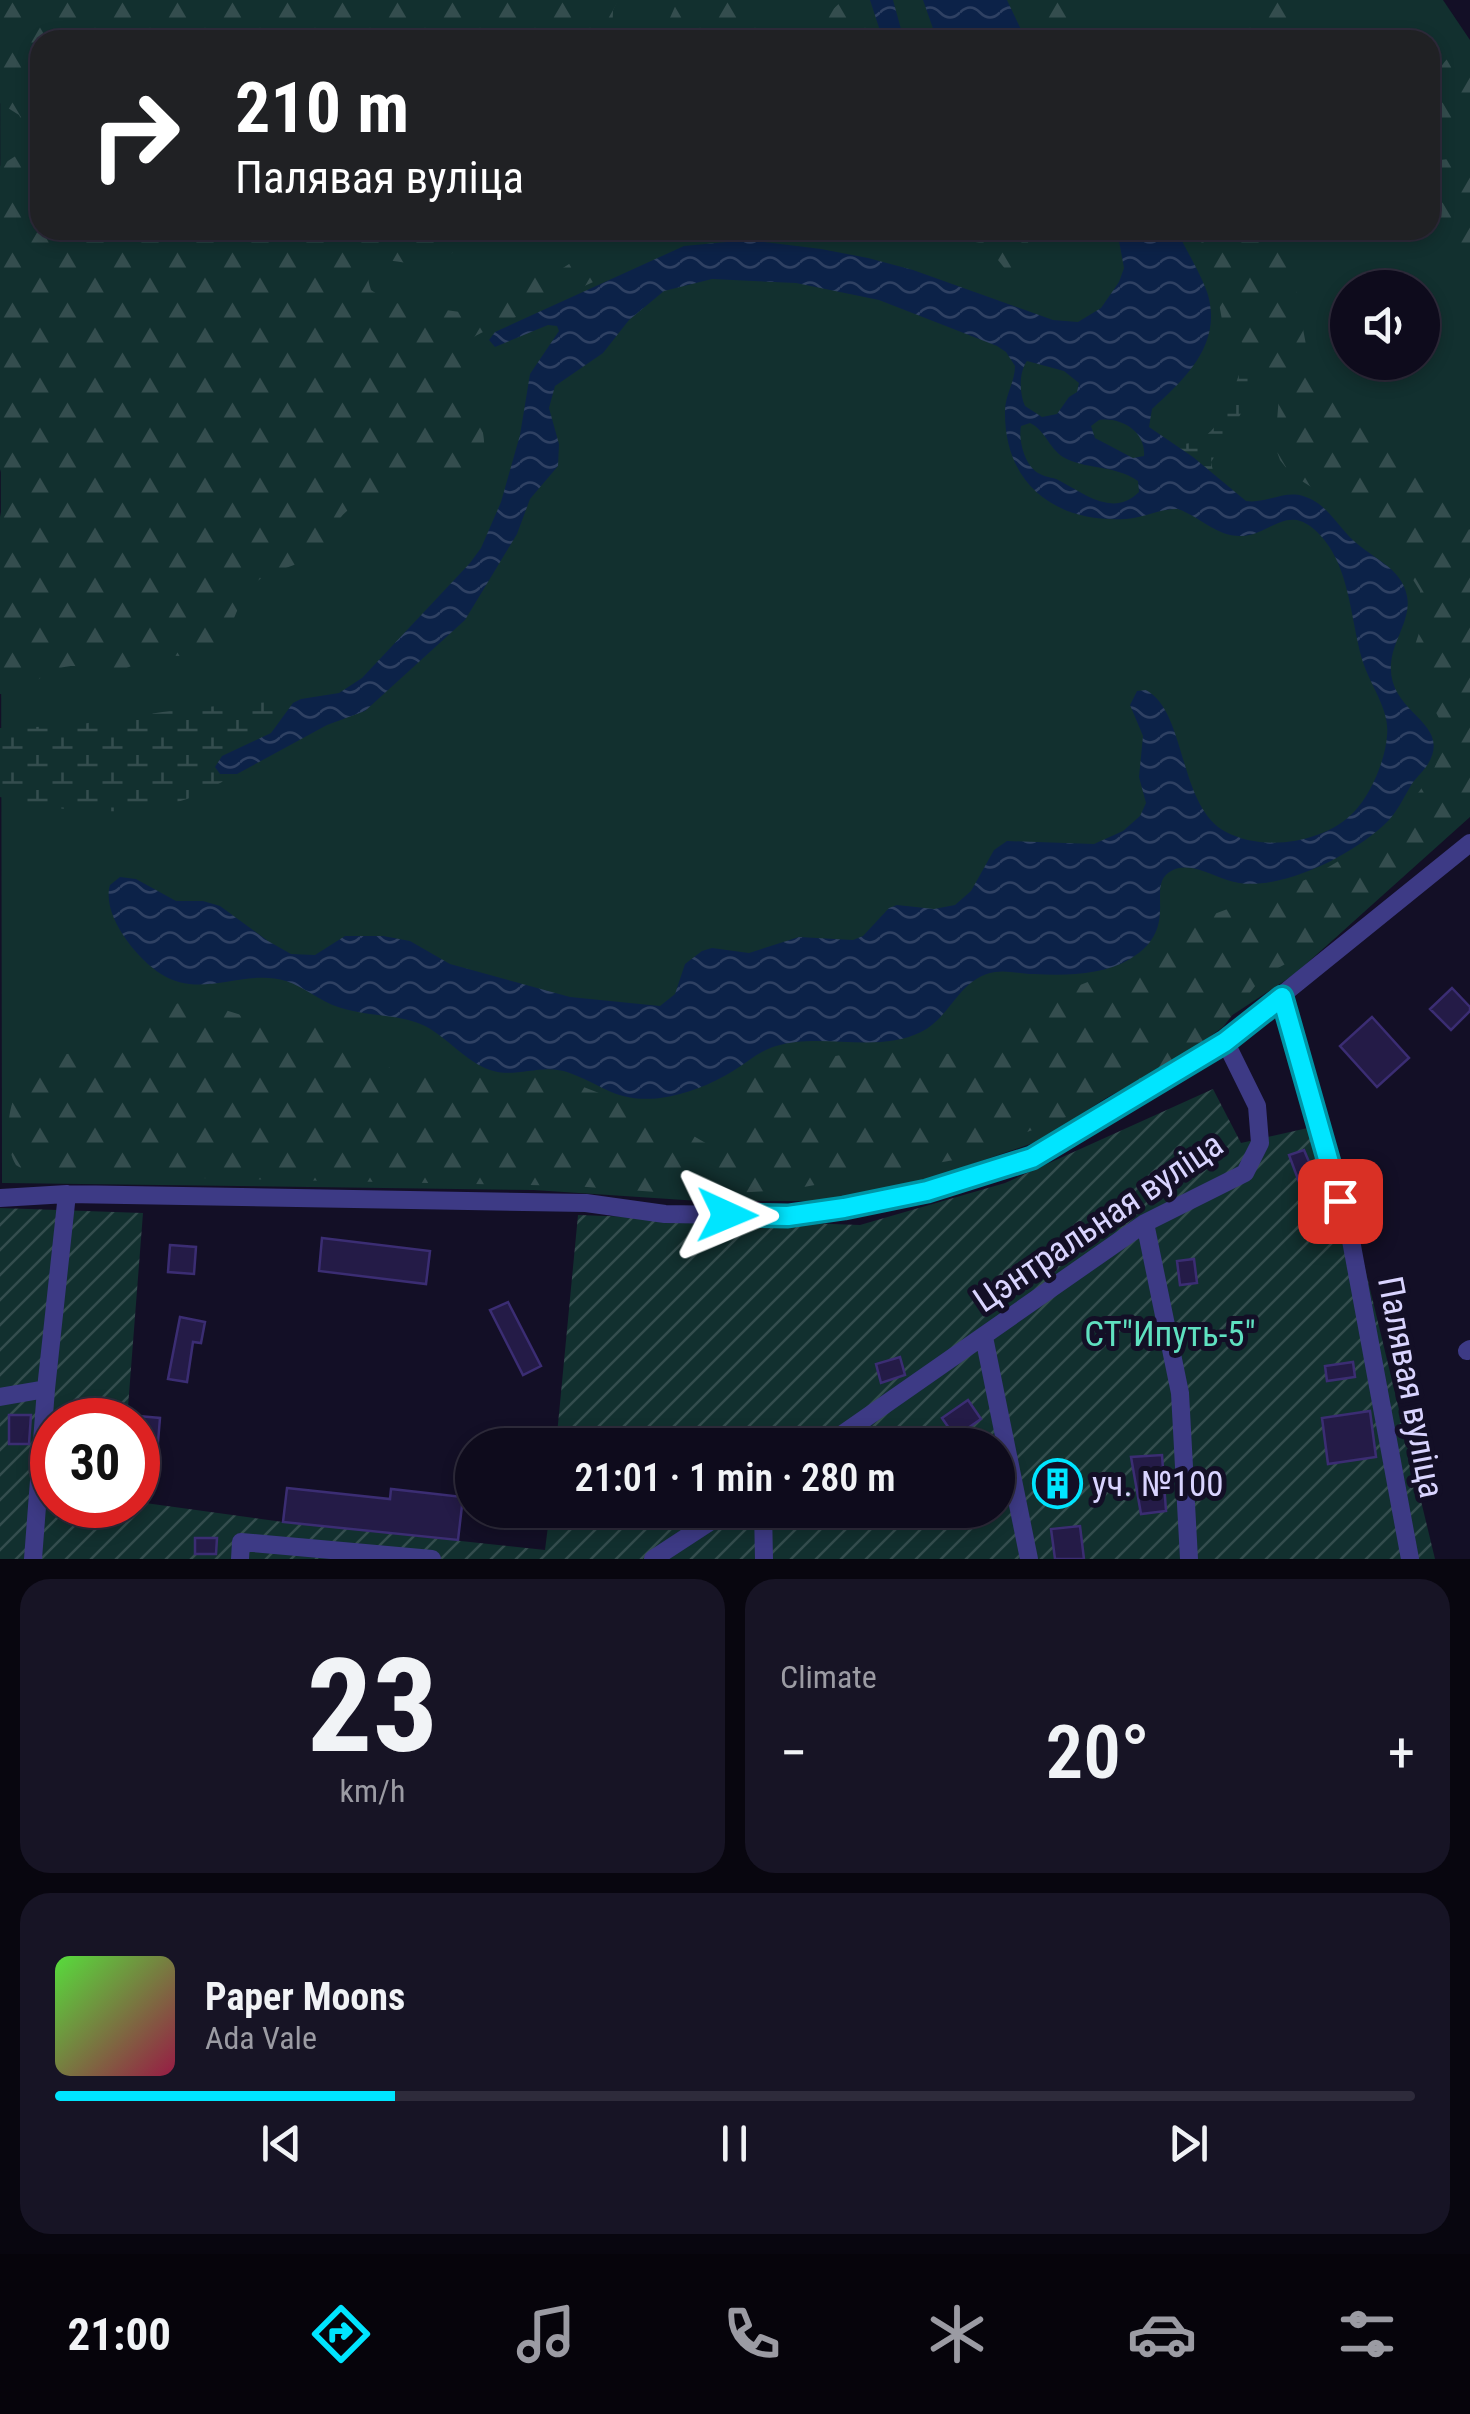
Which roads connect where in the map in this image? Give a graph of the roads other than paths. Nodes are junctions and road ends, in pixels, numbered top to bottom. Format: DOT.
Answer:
graph roads {
  1 [pos="1470,843"];
  2 [pos="1282,997"];
  3 [pos="1225,1042"];
  4 [pos="67,1194"];
  5 [pos="0,1198"];
  6 [pos="1145,1223"];
  7 [pos="984,1337"];
  8 [pos="46,1389"];
  9 [pos="0,1397"];
  10 [pos="852,1428"];
  11 [pos="700,1528"];
  12 [pos="763,1528"];
  13 [pos="241,1551"];
  14 [pos="33,1559"];
  15 [pos="427,1559"];
  16 [pos="652,1559"];
  17 [pos="764,1559"];
  18 [pos="1028,1559"];
  19 [pos="1190,1559"];
  20 [pos="1410,1559"];
  1 -- 2 [label="street"];
  2 -- 3 [label="street"];
  2 -- 20 [label="street, Палявая вуліца"];
  3 -- 4 [label="street"];
  3 -- 6 [label="street, Цэнтральная вуліца"];
  4 -- 5 [label="street"];
  4 -- 8 [label="street"];
  6 -- 7 [label="street, Цэнтральная вуліца"];
  6 -- 19 [label="street"];
  7 -- 10 [label="street, Цэнтральная вуліца"];
  7 -- 18 [label="street"];
  8 -- 9 [label="street"];
  8 -- 14 [label="street"];
  11 -- 16 [label="street"];
  12 -- 17 [label="street"];
  13 -- 15 [label="street"];
}
